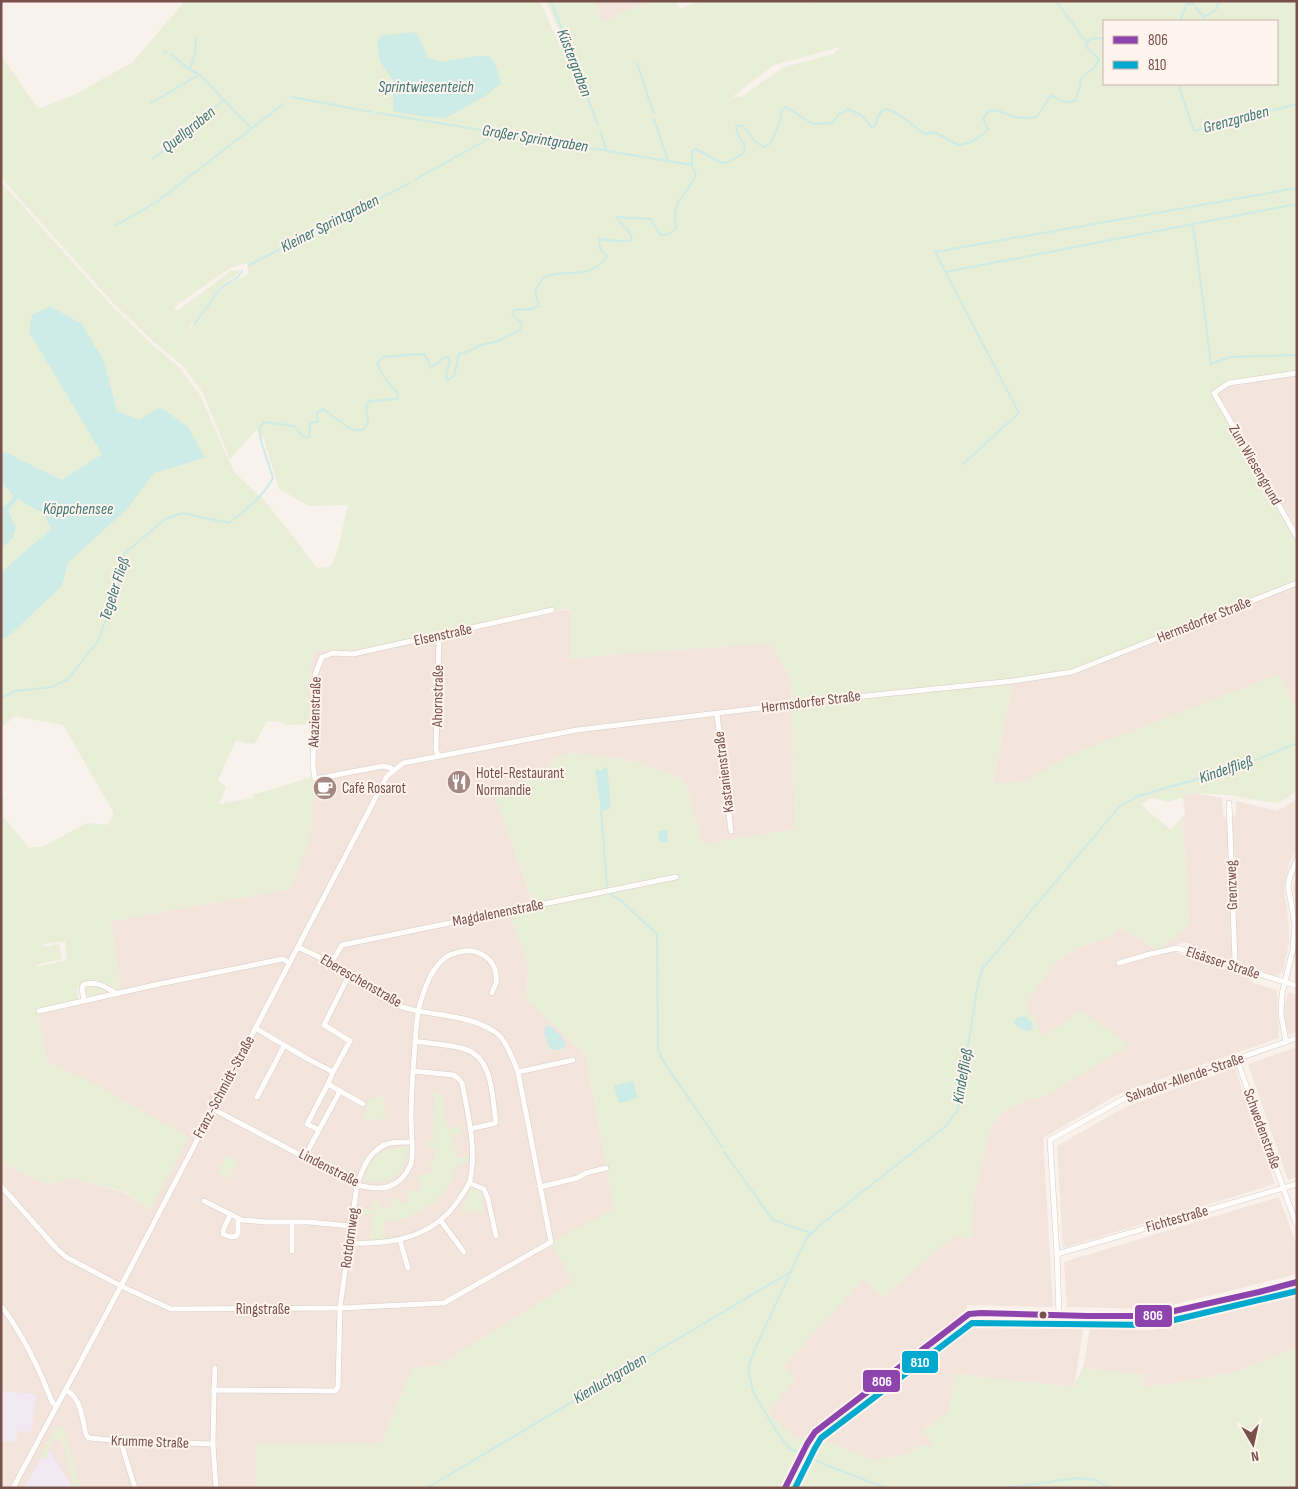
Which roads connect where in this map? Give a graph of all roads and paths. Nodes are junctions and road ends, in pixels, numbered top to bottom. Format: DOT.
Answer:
graph roads {
  1 [pos="1297,373"];
  2 [pos="1297,537"];
  3 [pos="1297,583"];
  4 [pos="552,610"];
  5 [pos="439,636"];
  6 [pos="333,653"];
  7 [pos="717,714"];
  8 [pos="438,756"];
  9 [pos="393,770"];
  10 [pos="315,779"];
  11 [pos="1228,803"];
  12 [pos="731,831"];
  13 [pos="1297,859"];
  14 [pos="676,876"];
  15 [pos="298,947"];
  16 [pos="289,962"];
  17 [pos="331,963"];
  18 [pos="1119,963"];
  19 [pos="1233,966"];
  20 [pos="348,975"];
  21 [pos="1285,983"];
  22 [pos="1297,986"];
  23 [pos="492,993"];
  24 [pos="115,994"];
  25 [pos="84,1000"];
  26 [pos="38,1011"];
  27 [pos="418,1011"];
  28 [pos="255,1028"];
  29 [pos="1297,1038"];
  30 [pos="415,1041"];
  31 [pos="1286,1042"];
  32 [pos="284,1046"];
  33 [pos="573,1060"];
  34 [pos="1237,1060"];
  35 [pos="413,1071"];
  36 [pos="333,1072"];
  37 [pos="518,1072"];
  38 [pos="328,1084"];
  39 [pos="340,1090"];
  40 [pos="256,1097"];
  41 [pos="363,1104"];
  42 [pos="213,1109"];
  43 [pos="470,1129"];
  44 [pos="319,1130"];
  45 [pos="412,1142"];
  46 [pos="305,1156"];
  47 [pos="606,1168"];
  48 [pos="470,1183"];
  49 [pos="357,1184"];
  50 [pos="1297,1184"];
  51 [pos="1,1186"];
  52 [pos="540,1187"];
  53 [pos="1284,1188"];
  54 [pos="204,1201"];
  55 [pos="230,1215"];
  56 [pos="238,1219"];
  57 [pos="441,1221"];
  58 [pos="292,1222"];
  59 [pos="351,1226"];
  60 [pos="1297,1226"];
  61 [pos="496,1236"];
  62 [pos="400,1240"];
  63 [pos="552,1242"];
  64 [pos="350,1244"];
  65 [pos="292,1251"];
  66 [pos="464,1252"];
  67 [pos="1057,1254"];
  68 [pos="408,1268"];
  69 [pos="1297,1282"];
  70 [pos="121,1286"];
  71 [pos="2,1307"];
  72 [pos="340,1308"];
  73 [pos="1059,1315"];
  74 [pos="215,1368"];
  75 [pos="66,1390"];
  76 [pos="214,1390"];
  77 [pos="56,1406"];
  78 [pos="122,1441"];
  79 [pos="213,1444"];
  80 [pos="13,1488"];
  81 [pos="135,1488"];
  82 [pos="216,1488"];
  83 [pos="785,1488"];
  1 -- 2 [label="street, Zum Wiesengrund"];
  3 -- 7 [label="street, Hermsdorfer Straße"];
  4 -- 5 [label="street, Elsenstraße"];
  5 -- 6 [label="street, Elsenstraße"];
  5 -- 8 [label="street, Ahornstraße"];
  6 -- 10 [label="street, Akazienstraße"];
  7 -- 8 [label="street, Hermsdorfer Straße"];
  7 -- 12 [label="street, Kastanienstraße"];
  8 -- 9 [label="street, Hermsdorfer Straße"];
  9 -- 10 [label="street, Hermsdorfer Straße"];
  9 -- 15 [label="street, Franz-Schmidt-Straße"];
  11 -- 19 [label="street, Grenzweg"];
  13 -- 21 [label="street"];
  14 -- 17 [label="street, Magdalenenstraße"];
  15 -- 16 [label="street, Franz-Schmidt-Straße"];
  15 -- 17 [label="street, Ebereschenstraße"];
  16 -- 24 [label="street"];
  16 -- 28 [label="street, Franz-Schmidt-Straße"];
  17 -- 20 [label="street, Ebereschenstraße"];
  18 -- 19 [label="street, Elsässer Straße"];
  19 -- 21 [label="street, Elsässer Straße"];
  20 -- 27 [label="street, Ebereschenstraße"];
  20 -- 36 [label="street"];
  21 -- 22 [label="street, Elsässer Straße"];
  21 -- 31 [label="street"];
  23 -- 27 [label="street, Lindenstraße"];
  24 -- 25 [label="street"];
  24 -- 25 [label="street"];
  25 -- 26 [label="street"];
  27 -- 30 [label="street, Lindenstraße"];
  27 -- 37 [label="street, Ebereschenstraße"];
  28 -- 32 [label="street"];
  28 -- 42 [label="street, Franz-Schmidt-Straße"];
  29 -- 31 [label="street, Salvador-Allende-Straße"];
  30 -- 35 [label="street, Lindenstraße"];
  30 -- 43 [label="street"];
  31 -- 34 [label="street, Salvador-Allende-Straße"];
  32 -- 36 [label="street"];
  32 -- 40 [label="street"];
  33 -- 37 [label="street"];
  34 -- 53 [label="street, Schwedenstraße"];
  34 -- 67 [label="street, Salvador-Allende-Straße"];
  35 -- 43 [label="street"];
  35 -- 45 [label="street, Lindenstraße"];
  36 -- 38 [label="street"];
  37 -- 52 [label="street, Ebereschenstraße"];
  38 -- 39 [label="street"];
  38 -- 44 [label="street"];
  39 -- 41 [label="street"];
  39 -- 44 [label="street"];
  42 -- 46 [label="street, Lindenstraße"];
  42 -- 70 [label="street, Franz-Schmidt-Straße"];
  43 -- 48 [label="street"];
  44 -- 46 [label="street"];
  45 -- 49 [label="street, Rotdornweg"];
  45 -- 49 [label="street, Lindenstraße"];
  46 -- 49 [label="street, Lindenstraße"];
  47 -- 52 [label="street"];
  48 -- 57 [label="street"];
  48 -- 61 [label="street"];
  49 -- 59 [label="street, Rotdornweg"];
  50 -- 53 [label="street, Fichtestraße"];
  51 -- 70 [label="street, Ringstraße"];
  52 -- 63 [label="street, Ebereschenstraße"];
  53 -- 60 [label="street, Schwedenstraße"];
  53 -- 67 [label="street, Fichtestraße"];
  54 -- 55 [label="street"];
  55 -- 56 [label="street"];
  55 -- 56 [label="street"];
  56 -- 58 [label="street"];
  57 -- 62 [label="street"];
  57 -- 66 [label="street"];
  58 -- 59 [label="street"];
  58 -- 65 [label="street"];
  59 -- 64 [label="street, Rotdornweg"];
  62 -- 64 [label="street"];
  62 -- 68 [label="street"];
  63 -- 72 [label="street, Ringstraße"];
  64 -- 72 [label="street, Rotdornweg"];
  67 -- 73 [label="street"];
  69 -- 73 [label="street"];
  70 -- 72 [label="street, Ringstraße"];
  70 -- 75 [label="street, Franz-Schmidt-Straße"];
  71 -- 77 [label="street"];
  72 -- 76 [label="street"];
  73 -- 83 [label="street"];
  74 -- 76 [label="street"];
  75 -- 77 [label="street, Franz-Schmidt-Straße"];
  75 -- 78 [label="street, Krumme Straße"];
  76 -- 79 [label="street"];
  77 -- 80 [label="street, Franz-Schmidt-Straße"];
  78 -- 79 [label="street, Krumme Straße"];
  78 -- 81 [label="street"];
  79 -- 82 [label="street"];
}
